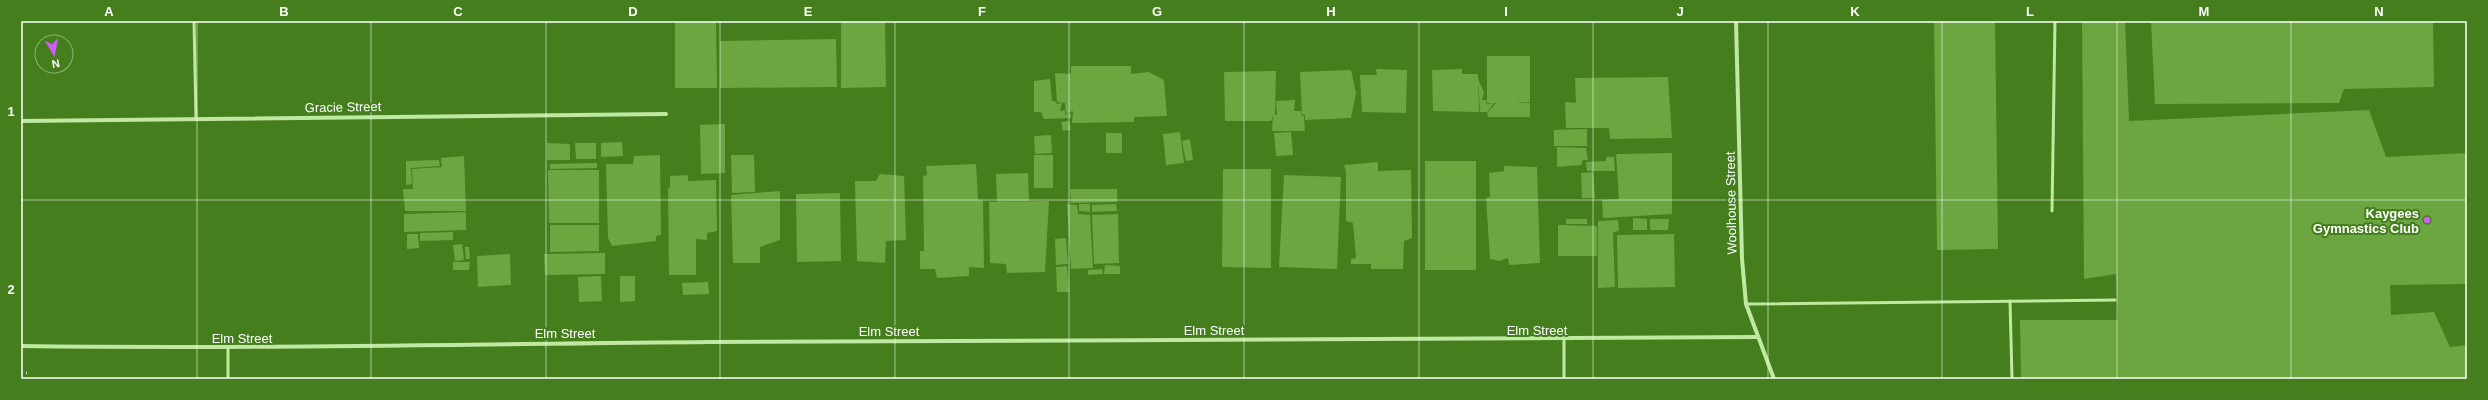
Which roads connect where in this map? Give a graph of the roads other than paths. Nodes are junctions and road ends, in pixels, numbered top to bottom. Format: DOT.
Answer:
graph roads {
  1 [pos="194,21"];
  2 [pos="1736,21"];
  3 [pos="2055,21"];
  4 [pos="666,114"];
  5 [pos="196,119"];
  6 [pos="21,121"];
  7 [pos="2052,211"];
  8 [pos="2115,300"];
  9 [pos="2010,301"];
  10 [pos="1746,304"];
  11 [pos="1758,337"];
  12 [pos="1564,340"];
  13 [pos="21,346"];
  14 [pos="228,348"];
  15 [pos="228,379"];
  16 [pos="1564,379"];
  17 [pos="1774,379"];
  18 [pos="2012,379"];
  1 -- 5 [label="lane"];
  2 -- 10 [label="street, Woolhouse Street"];
  3 -- 7 [label="lane"];
  4 -- 5 [label="street, Gracie Street"];
  5 -- 6 [label="street, Gracie Street"];
  8 -- 9 [label="lane"];
  9 -- 10 [label="lane"];
  9 -- 18 [label="lane"];
  10 -- 11 [label="street, Woolhouse Street"];
  11 -- 12 [label="street, Elm Street"];
  11 -- 17 [label="street, Woolhouse Street"];
  12 -- 14 [label="street, Elm Street"];
  12 -- 16 [label="lane"];
  13 -- 14 [label="street, Elm Street"];
  14 -- 15 [label="lane"];
}
